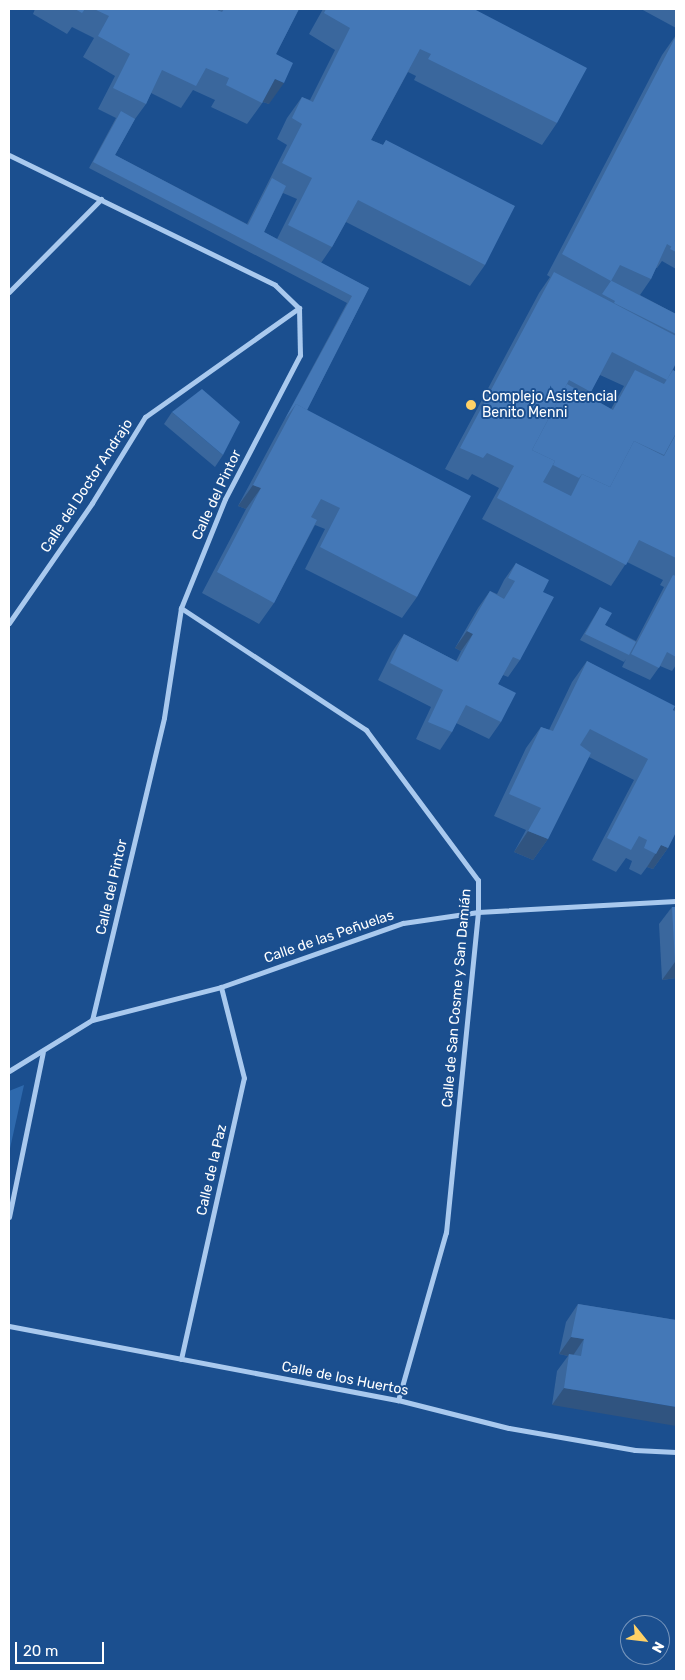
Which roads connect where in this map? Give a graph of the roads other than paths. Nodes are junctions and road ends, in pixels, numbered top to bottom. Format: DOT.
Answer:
graph roads {
  1 [pos="9,155"];
  2 [pos="101,199"];
  3 [pos="9,292"];
  4 [pos="299,308"];
  5 [pos="181,608"];
  6 [pos="9,623"];
  7 [pos="676,901"];
  8 [pos="478,912"];
  9 [pos="222,987"];
  10 [pos="92,1020"];
  11 [pos="43,1052"];
  12 [pos="9,1071"];
  13 [pos="9,1217"];
  14 [pos="9,1326"];
  15 [pos="181,1359"];
  16 [pos="398,1400"];
  17 [pos="676,1452"];
  1 -- 2 [label="street"];
  2 -- 3 [label="street"];
  2 -- 4 [label="street"];
  4 -- 5 [label="street, Calle del Pintor"];
  4 -- 6 [label="street, Calle del Doctor Andrajo"];
  5 -- 8 [label="street, Calle de San Cosme y San Damián"];
  5 -- 10 [label="street, Calle del Pintor"];
  7 -- 8 [label="street, Calle de las Peñuelas"];
  8 -- 9 [label="street, Calle de las Peñuelas"];
  8 -- 16 [label="street, Calle de San Cosme y San Damián"];
  9 -- 10 [label="street, Calle de las Peñuelas"];
  9 -- 15 [label="street, Calle de la Paz"];
  10 -- 11 [label="street, Calle de las Peñuelas"];
  11 -- 12 [label="street, Calle de las Peñuelas"];
  11 -- 13 [label="street"];
  14 -- 15 [label="street, Calle de los Huertos"];
  15 -- 16 [label="street, Calle de los Huertos"];
  16 -- 17 [label="street, Calle de los Huertos"];
}
